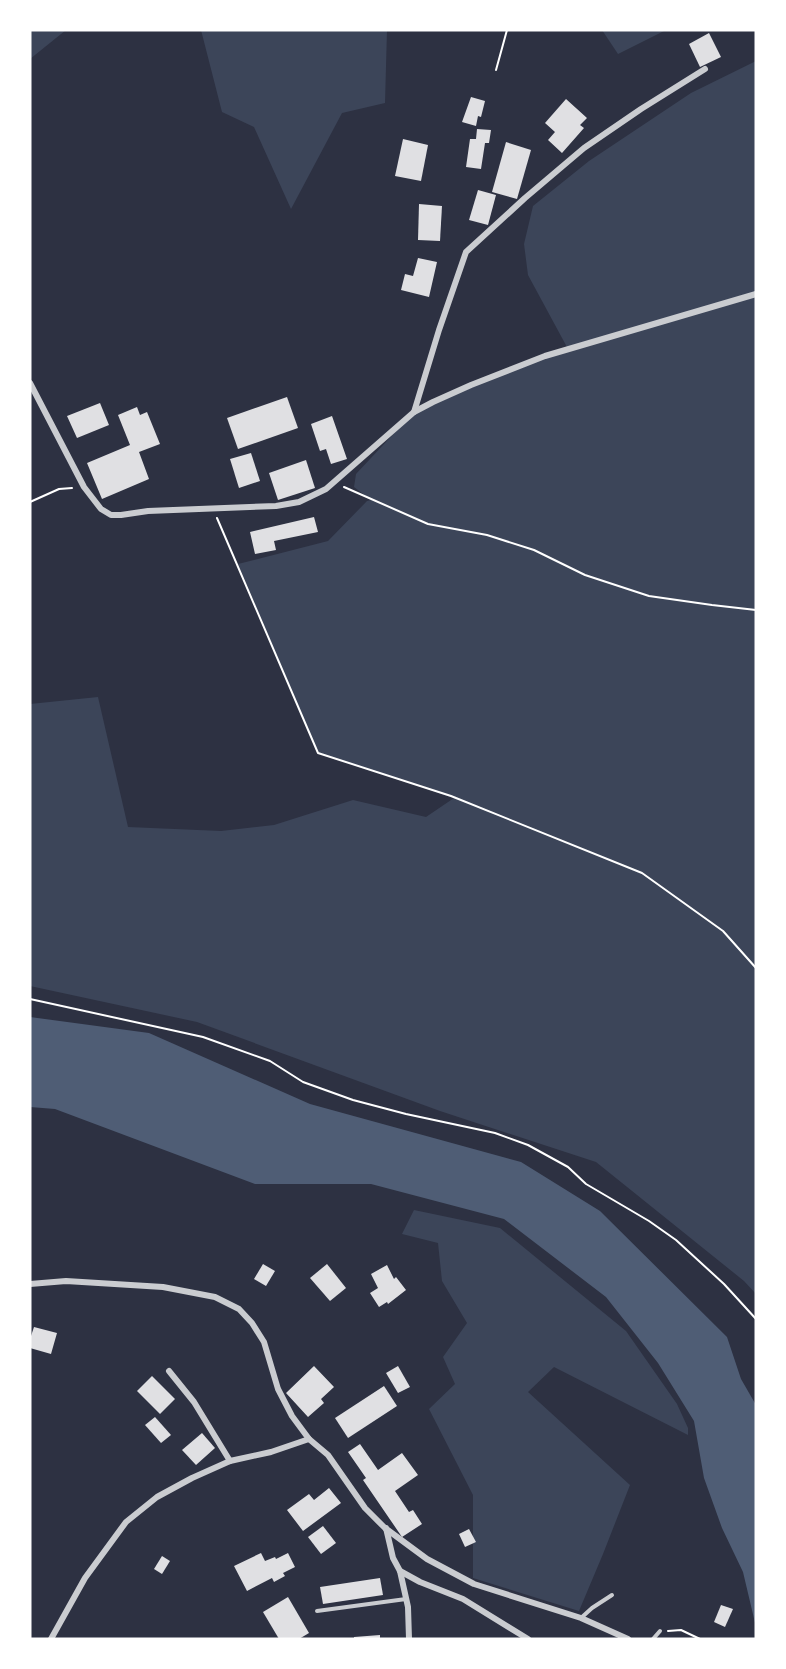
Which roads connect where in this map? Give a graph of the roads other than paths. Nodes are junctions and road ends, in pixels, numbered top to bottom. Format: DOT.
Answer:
graph roads {
  1 [pos="705,69"];
  2 [pos="756,294"];
  3 [pos="30,383"];
  4 [pos="414,412"];
  5 [pos="30,1284"];
  6 [pos="169,1371"];
  7 [pos="309,1439"];
  8 [pos="230,1461"];
  9 [pos="386,1527"];
  10 [pos="400,1571"];
  11 [pos="612,1595"];
  12 [pos="406,1599"];
  13 [pos="317,1611"];
  14 [pos="581,1618"];
  15 [pos="660,1631"];
  16 [pos="51,1639"];
  17 [pos="409,1639"];
  18 [pos="528,1639"];
  19 [pos="628,1639"];
  20 [pos="653,1639"];
  1 -- 4 [label="street"];
  2 -- 4 [label="street"];
  3 -- 4 [label="street"];
  5 -- 7 [label="street"];
  6 -- 8 [label="street"];
  7 -- 8 [label="street"];
  7 -- 9 [label="street"];
  8 -- 16 [label="street"];
  9 -- 10 [label="street"];
  9 -- 14 [label="street"];
  10 -- 12 [label="street"];
  10 -- 18 [label="street"];
  11 -- 14 [label="lane"];
  12 -- 13 [label="lane"];
  12 -- 17 [label="street"];
  14 -- 19 [label="street"];
  15 -- 20 [label="lane"];
}
